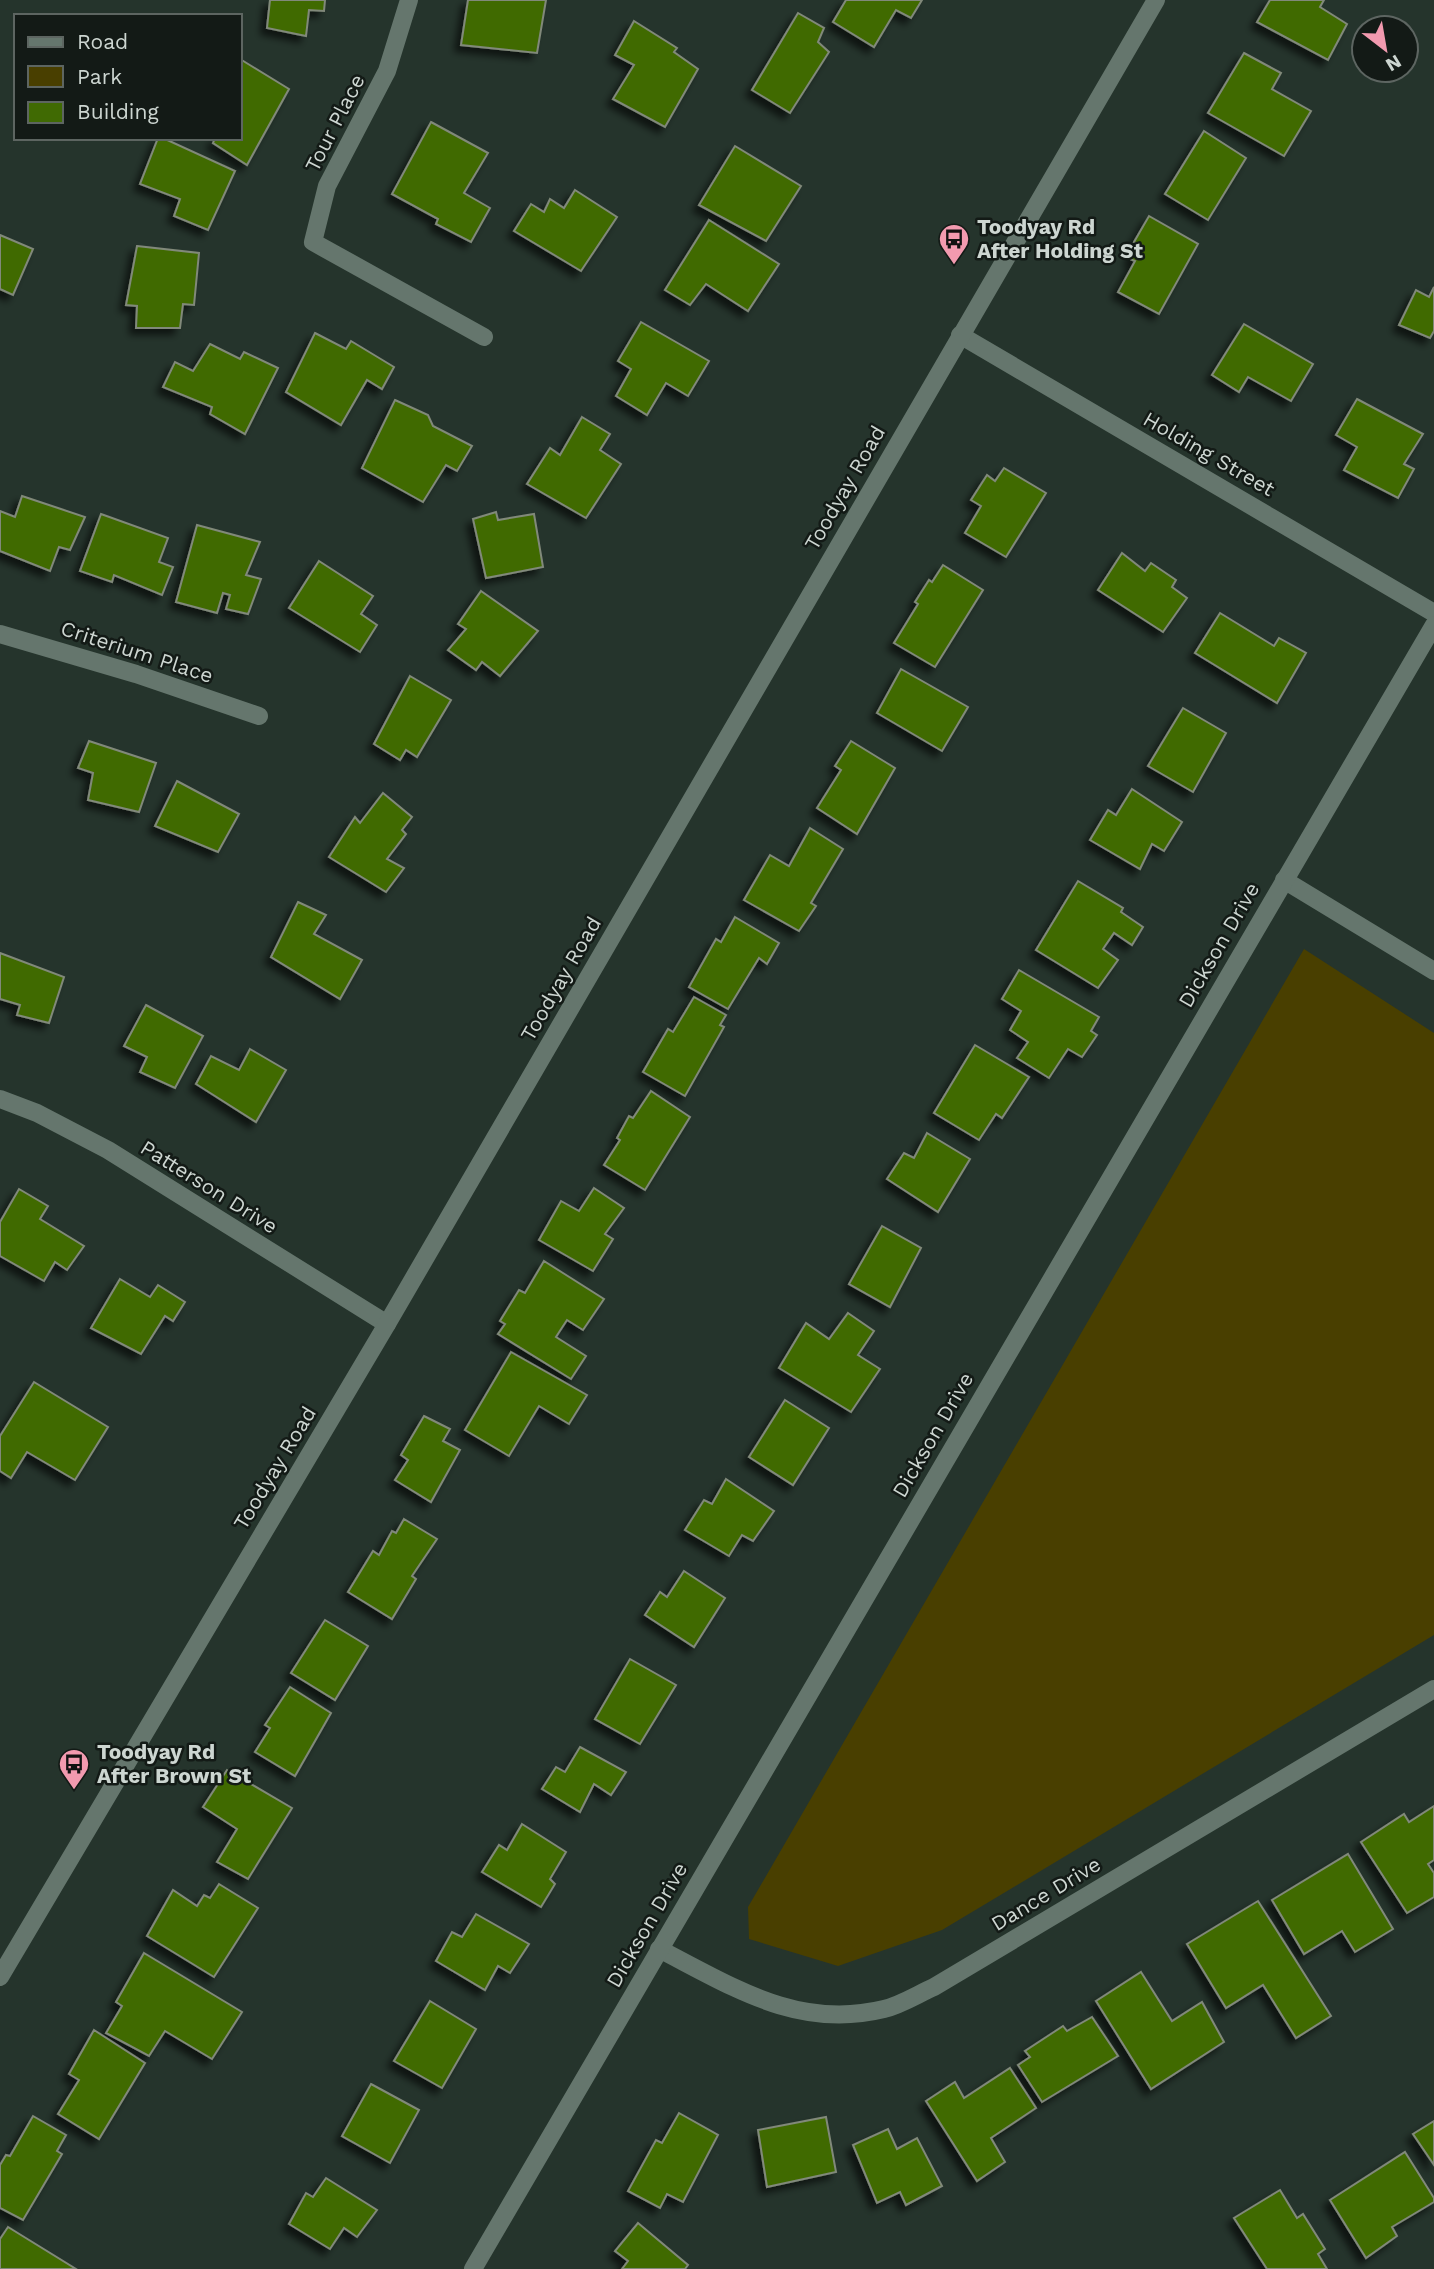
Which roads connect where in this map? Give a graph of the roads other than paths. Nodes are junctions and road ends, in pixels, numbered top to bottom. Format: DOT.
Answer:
graph roads {
  1 [pos="409,0"];
  2 [pos="1156,0"];
  3 [pos="960,335"];
  4 [pos="484,337"];
  5 [pos="1434,613"];
  6 [pos="1434,625"];
  7 [pos="0,634"];
  8 [pos="259,716"];
  9 [pos="1284,880"];
  10 [pos="1434,971"];
  11 [pos="0,1099"];
  12 [pos="387,1324"];
  13 [pos="1434,1689"];
  14 [pos="659,1949"];
  15 [pos="0,1977"];
  16 [pos="473,2269"];
  1 -- 4 [label="street, Tour Place"];
  2 -- 3 [label="street, Toodyay Road"];
  3 -- 5 [label="street, Holding Street"];
  3 -- 12 [label="street, Toodyay Road"];
  6 -- 9 [label="street, Dickson Drive"];
  7 -- 8 [label="street, Criterium Place"];
  9 -- 10 [label="street"];
  9 -- 14 [label="street, Dickson Drive"];
  11 -- 12 [label="street, Patterson Drive"];
  12 -- 15 [label="street, Toodyay Road"];
  13 -- 14 [label="street, Dance Drive"];
  14 -- 16 [label="street, Dickson Drive"];
}
